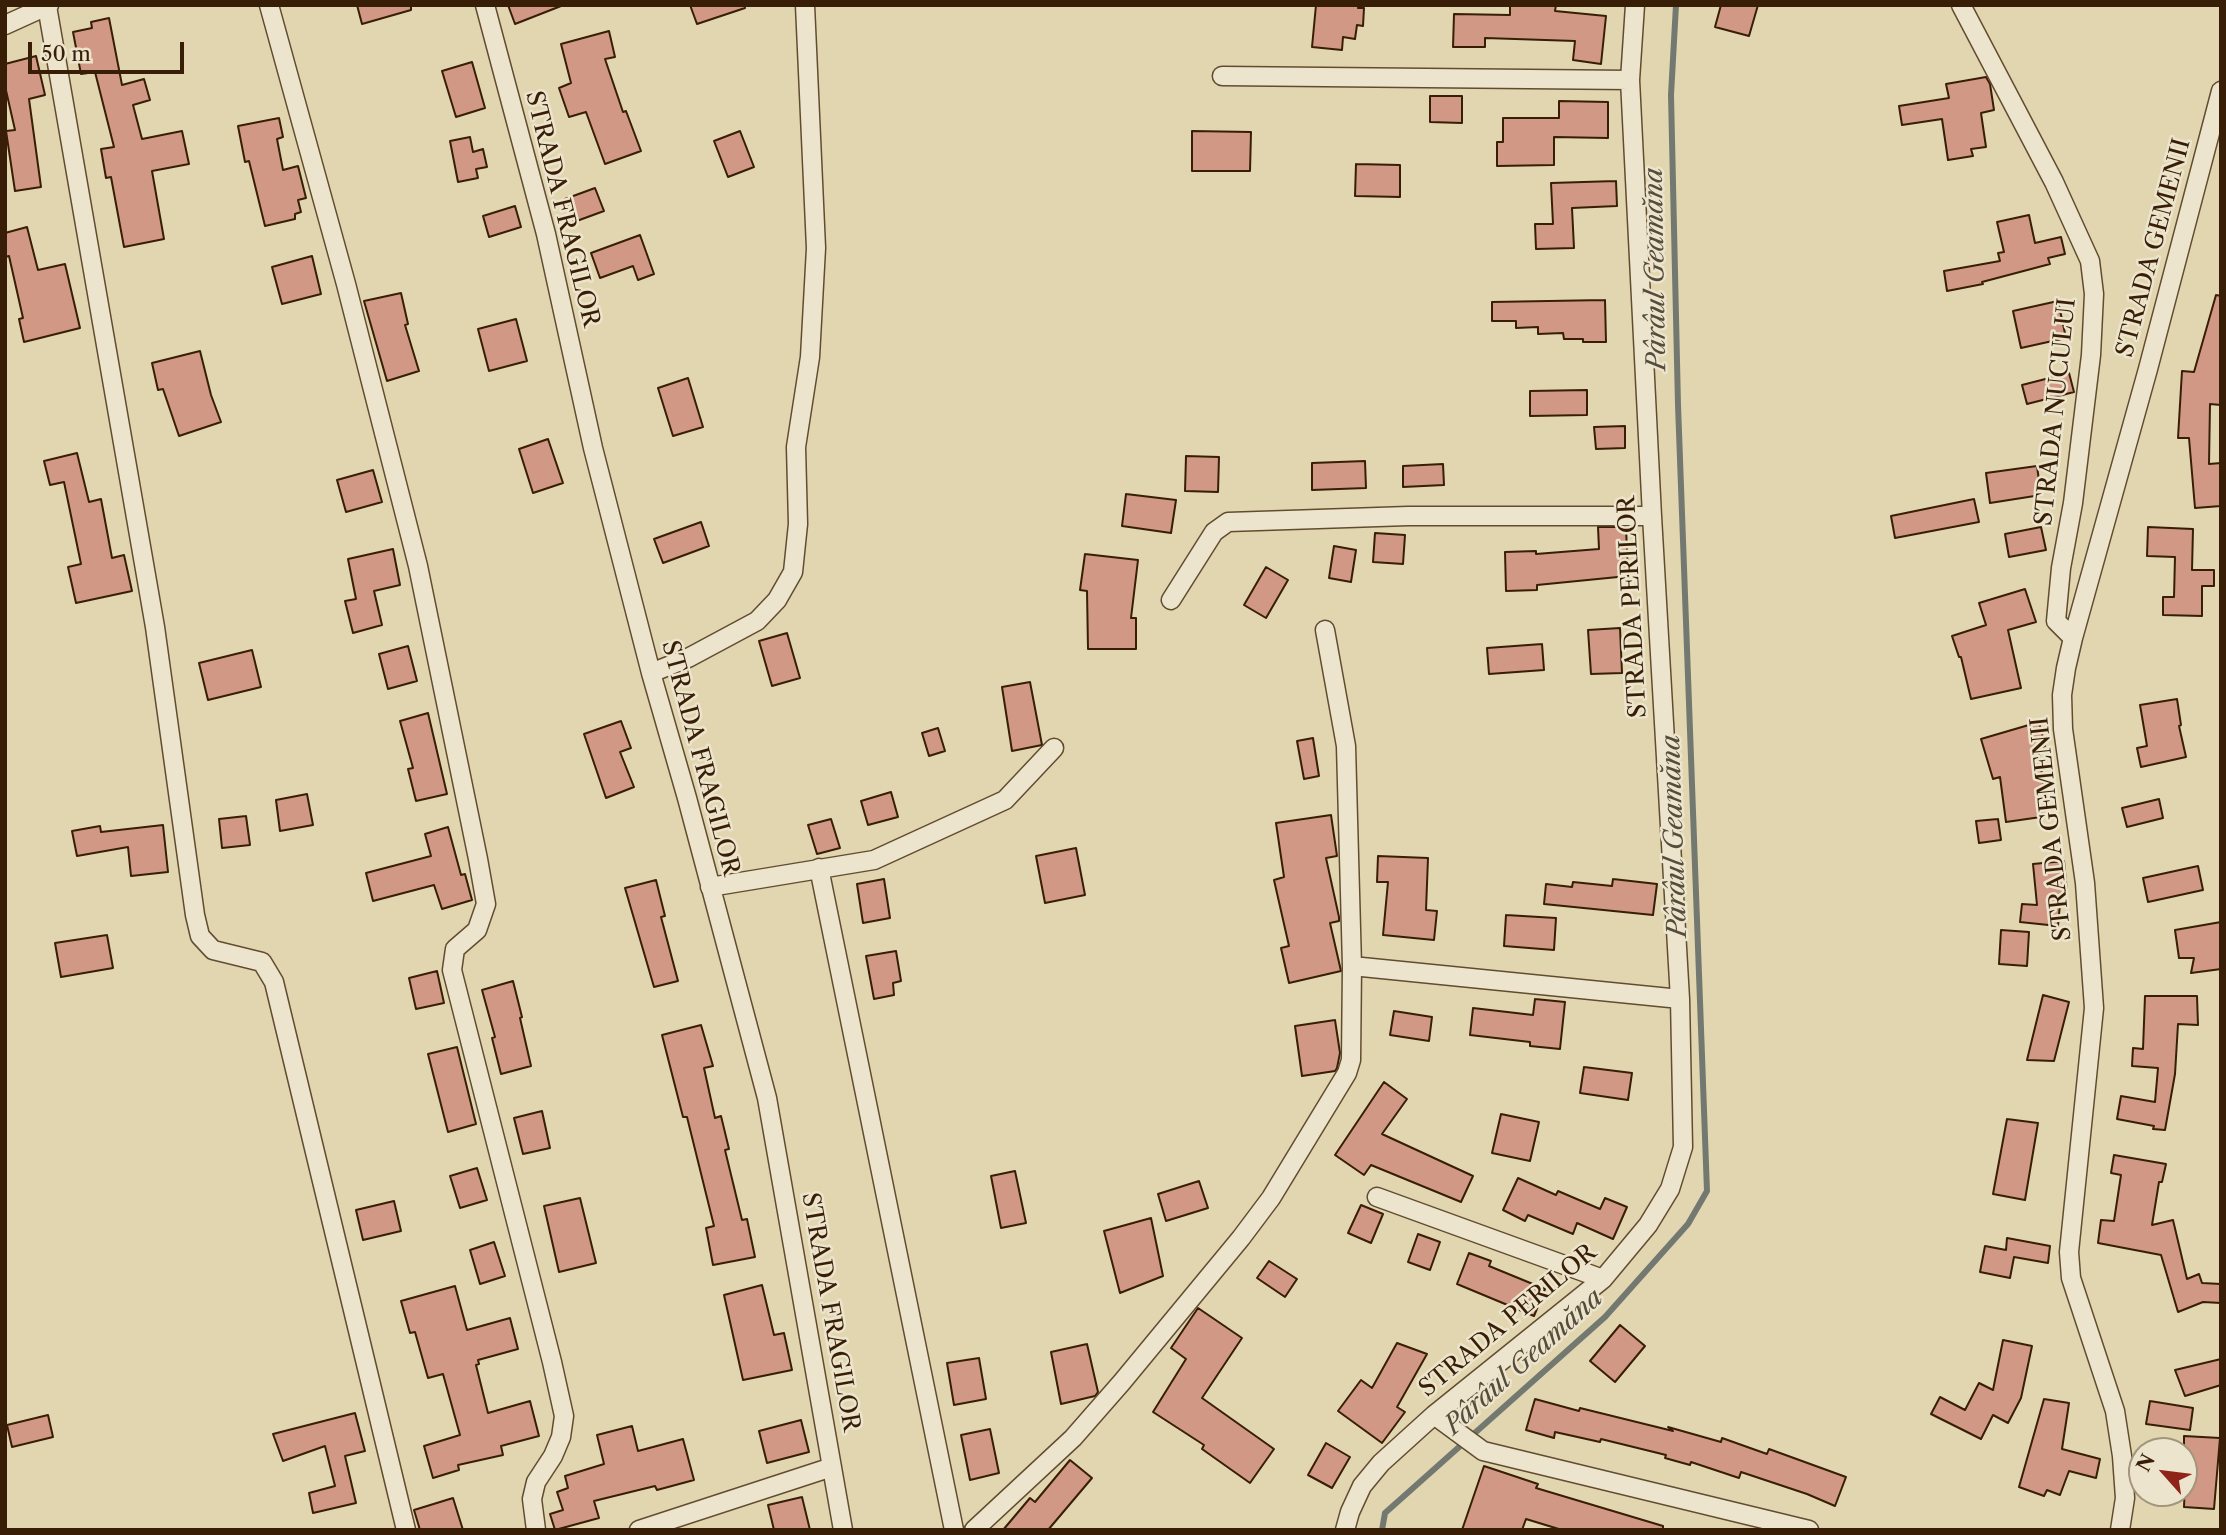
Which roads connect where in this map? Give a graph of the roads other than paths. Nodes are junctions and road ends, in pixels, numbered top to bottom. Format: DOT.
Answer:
graph roads {
  1 [pos="269,5"];
  2 [pos="485,5"];
  3 [pos="805,5"];
  4 [pos="1635,5"];
  5 [pos="1961,5"];
  6 [pos="48,6"];
  7 [pos="5,25"];
  8 [pos="1222,75"];
  9 [pos="1630,80"];
  10 [pos="2221,91"];
  11 [pos="1652,516"];
  12 [pos="1171,600"];
  13 [pos="1325,630"];
  14 [pos="2073,638"];
  15 [pos="651,673"];
  16 [pos="1054,748"];
  17 [pos="820,868"];
  18 [pos="710,887"];
  19 [pos="1352,966"];
  20 [pos="1680,999"];
  21 [pos="1377,1197"];
  22 [pos="1603,1279"];
  23 [pos="1434,1415"];
  24 [pos="832,1467"];
  25 [pos="406,1530"];
  26 [pos="536,1530"];
  27 [pos="639,1530"];
  28 [pos="844,1530"];
  29 [pos="954,1530"];
  30 [pos="974,1530"];
  31 [pos="1345,1530"];
  32 [pos="1809,1530"];
  33 [pos="2120,1530"];
  1 -- 26 [label="street"];
  2 -- 15 [label="street, STRADA FRAGILOR"];
  3 -- 15 [label="street"];
  4 -- 9 [label="street, STRADA PERILOR"];
  5 -- 14 [label="street, STRADA NUCULUI"];
  6 -- 7 [label="street"];
  6 -- 25 [label="street"];
  8 -- 9 [label="street"];
  9 -- 11 [label="street, STRADA PERILOR"];
  10 -- 14 [label="street, STRADA GEMENII"];
  11 -- 12 [label="street"];
  11 -- 20 [label="street, STRADA PERILOR"];
  13 -- 19 [label="street"];
  14 -- 33 [label="street, STRADA GEMENII"];
  15 -- 18 [label="street, STRADA FRAGILOR"];
  16 -- 17 [label="street"];
  17 -- 18 [label="street"];
  17 -- 29 [label="street"];
  18 -- 24 [label="street, STRADA FRAGILOR"];
  19 -- 20 [label="street"];
  19 -- 30 [label="street"];
  20 -- 22 [label="street, STRADA PERILOR"];
  21 -- 22 [label="street"];
  22 -- 23 [label="street, STRADA PERILOR"];
  23 -- 31 [label="street, STRADA PERILOR"];
  23 -- 32 [label="street"];
  24 -- 27 [label="street"];
  24 -- 28 [label="street, STRADA FRAGILOR"];
}
